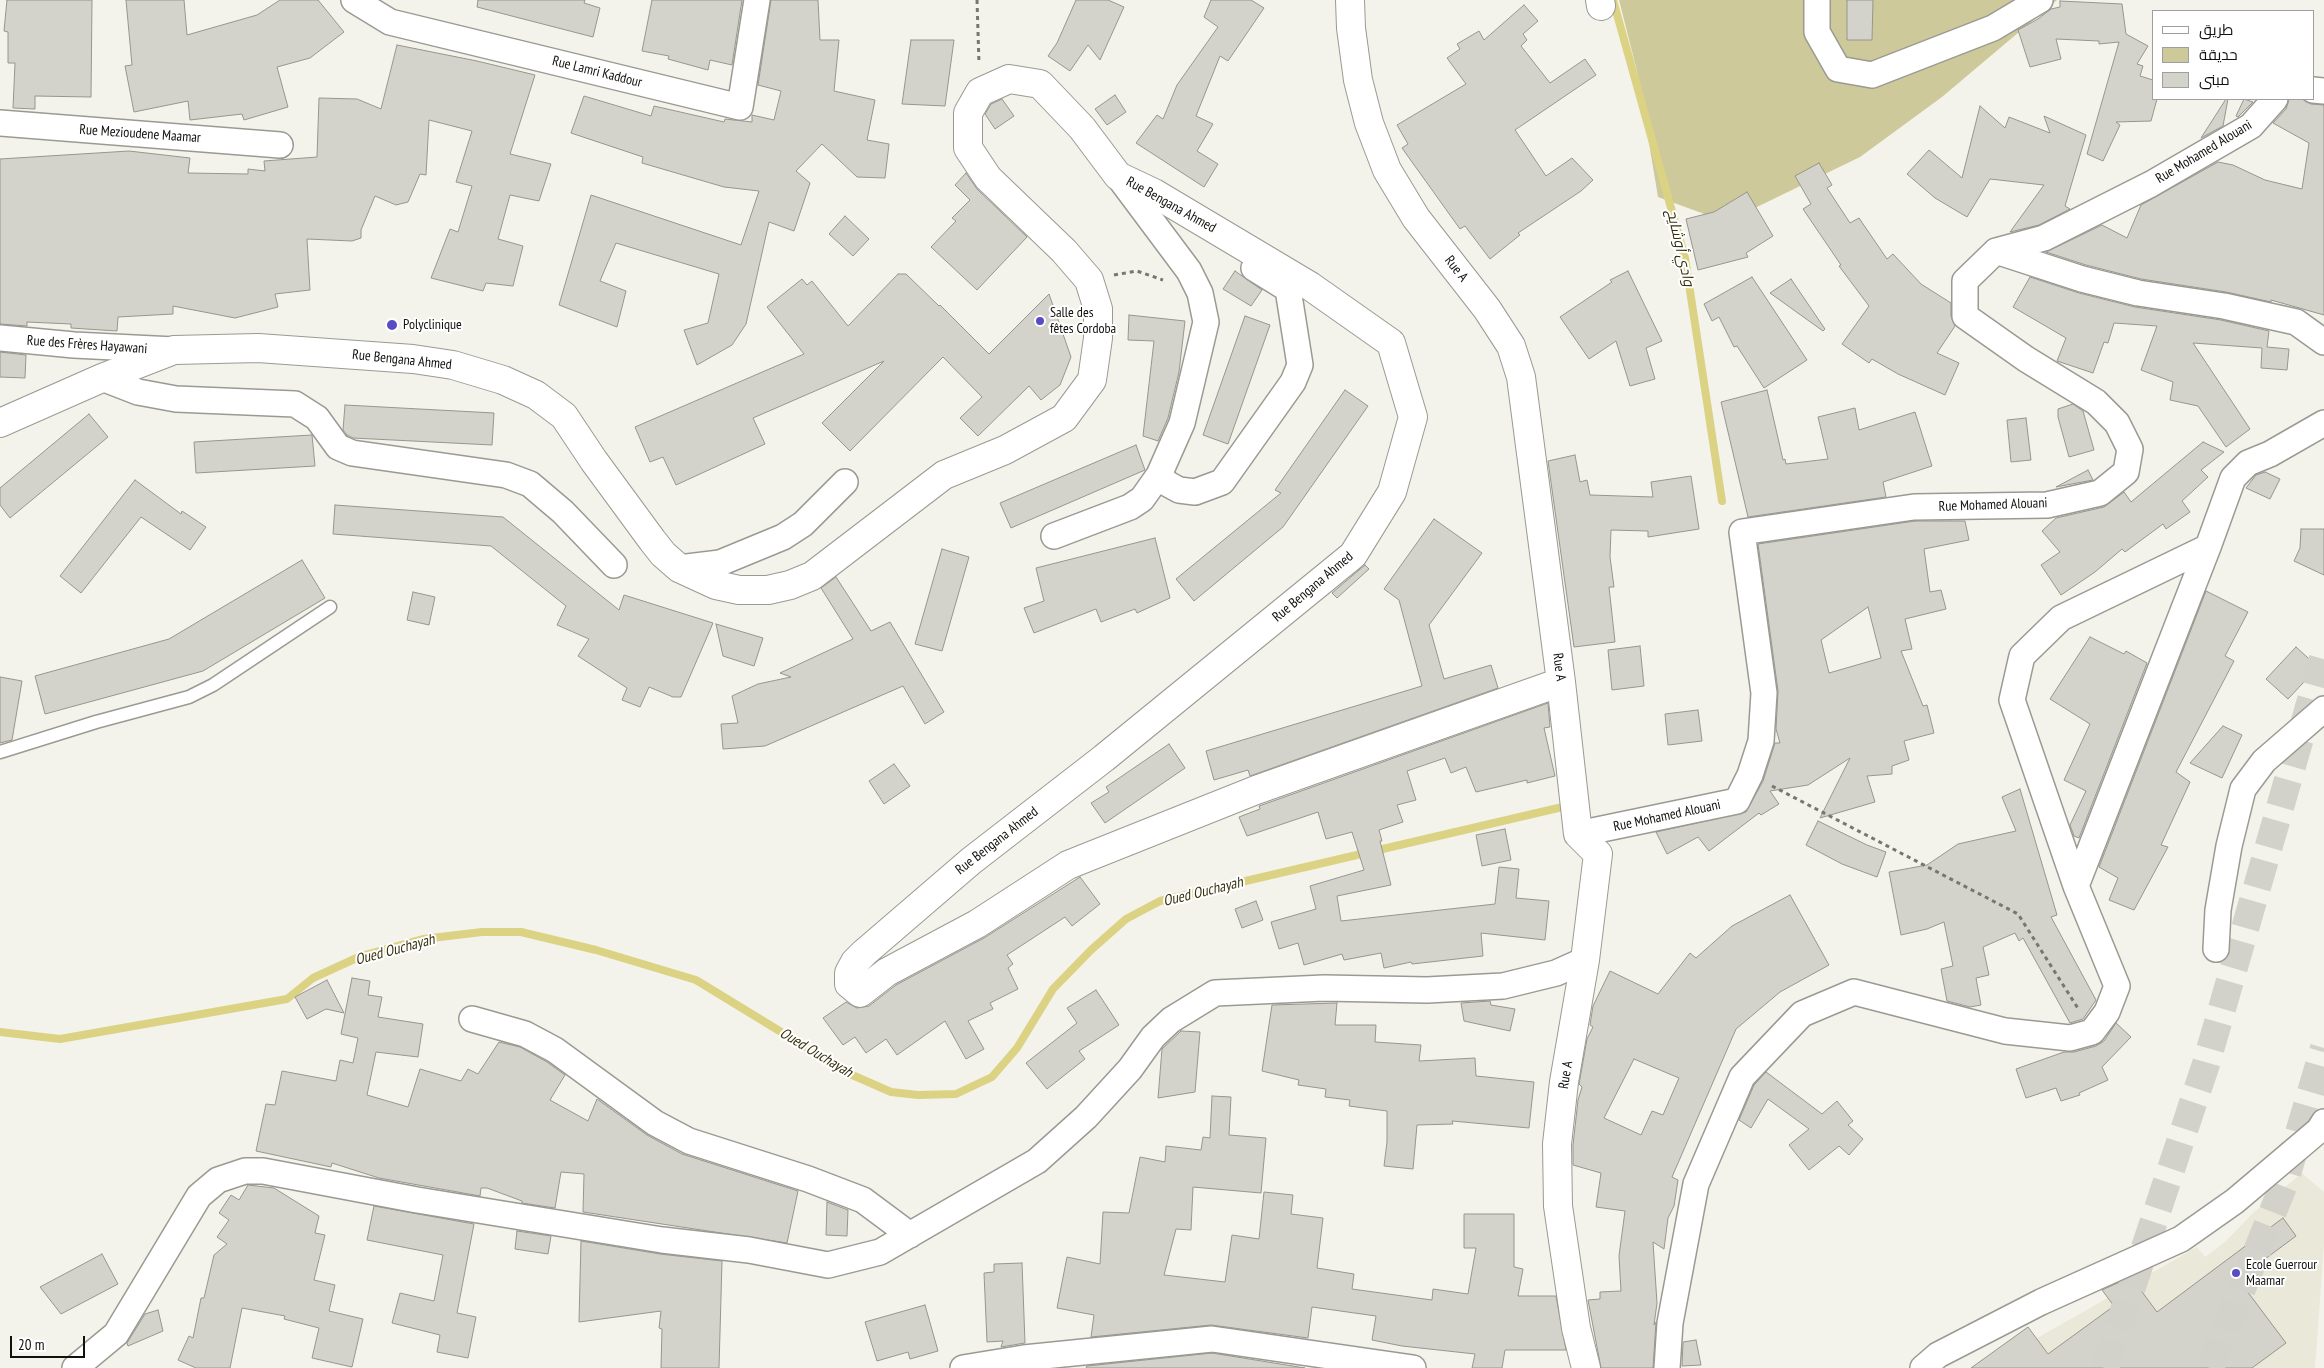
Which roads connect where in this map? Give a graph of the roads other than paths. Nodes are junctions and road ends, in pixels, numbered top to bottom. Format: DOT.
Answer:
graph roads {
  1 [pos="354,0"];
  2 [pos="757,0"];
  3 [pos="1350,0"];
  4 [pos="1817,0"];
  5 [pos="2040,0"];
  6 [pos="2274,100"];
  7 [pos="0,123"];
  8 [pos="280,145"];
  9 [pos="1118,176"];
  10 [pos="1202,237"];
  11 [pos="1996,251"];
  12 [pos="0,338"];
  13 [pos="2324,342"];
  14 [pos="174,350"];
  15 [pos="102,378"];
  16 [pos="0,423"];
  17 [pos="2324,423"];
  18 [pos="1160,475"];
  19 [pos="845,482"];
  20 [pos="1054,536"];
  21 [pos="2208,547"];
  22 [pos="614,565"];
  23 [pos="679,568"];
  24 [pos="330,607"];
  25 [pos="1561,682"];
  26 [pos="2324,709"];
  27 [pos="0,752"];
  28 [pos="1578,834"];
  29 [pos="2076,886"];
  30 [pos="2216,949"];
  31 [pos="1585,960"];
  32 [pos="472,1019"];
  33 [pos="2324,1122"];
  34 [pos="910,1235"];
  35 [pos="76,1368"];
  36 [pos="963,1368"];
  37 [pos="1413,1368"];
  38 [pos="1586,1368"];
  39 [pos="1667,1368"];
  40 [pos="1923,1368"];
  1 -- 2 [label="street, Rue Lamri Kaddour"];
  3 -- 25 [label="street, Rue A"];
  4 -- 5 [label="street"];
  6 -- 11 [label="street, Rue Mohamed Alouani"];
  7 -- 8 [label="street, Rue Mezioudene Maamar"];
  9 -- 18 [label="street"];
  9 -- 23 [label="street, Rue Bengana Ahmed"];
  9 -- 25 [label="street, Rue Bengana Ahmed"];
  10 -- 18 [label="street"];
  11 -- 13 [label="street"];
  11 -- 28 [label="street, Rue Mohamed Alouani"];
  12 -- 14 [label="street, Rue des Frères Hayawani"];
  14 -- 15 [label="street, Rue Bengana Ahmed"];
  14 -- 23 [label="street, Rue Bengana Ahmed"];
  15 -- 16 [label="street, Rue Bengana Ahmed"];
  15 -- 22 [label="street"];
  17 -- 21 [label="street"];
  18 -- 20 [label="street"];
  19 -- 23 [label="street"];
  21 -- 29 [label="street"];
  21 -- 29 [label="street"];
  24 -- 27 [label="lane"];
  25 -- 28 [label="street, Rue A"];
  26 -- 30 [label="street"];
  28 -- 31 [label="street, Rue A"];
  29 -- 39 [label="street"];
  31 -- 34 [label="street"];
  31 -- 38 [label="street, Rue A"];
  32 -- 34 [label="street"];
  33 -- 40 [label="street"];
  34 -- 35 [label="street"];
  36 -- 37 [label="street"];
}
